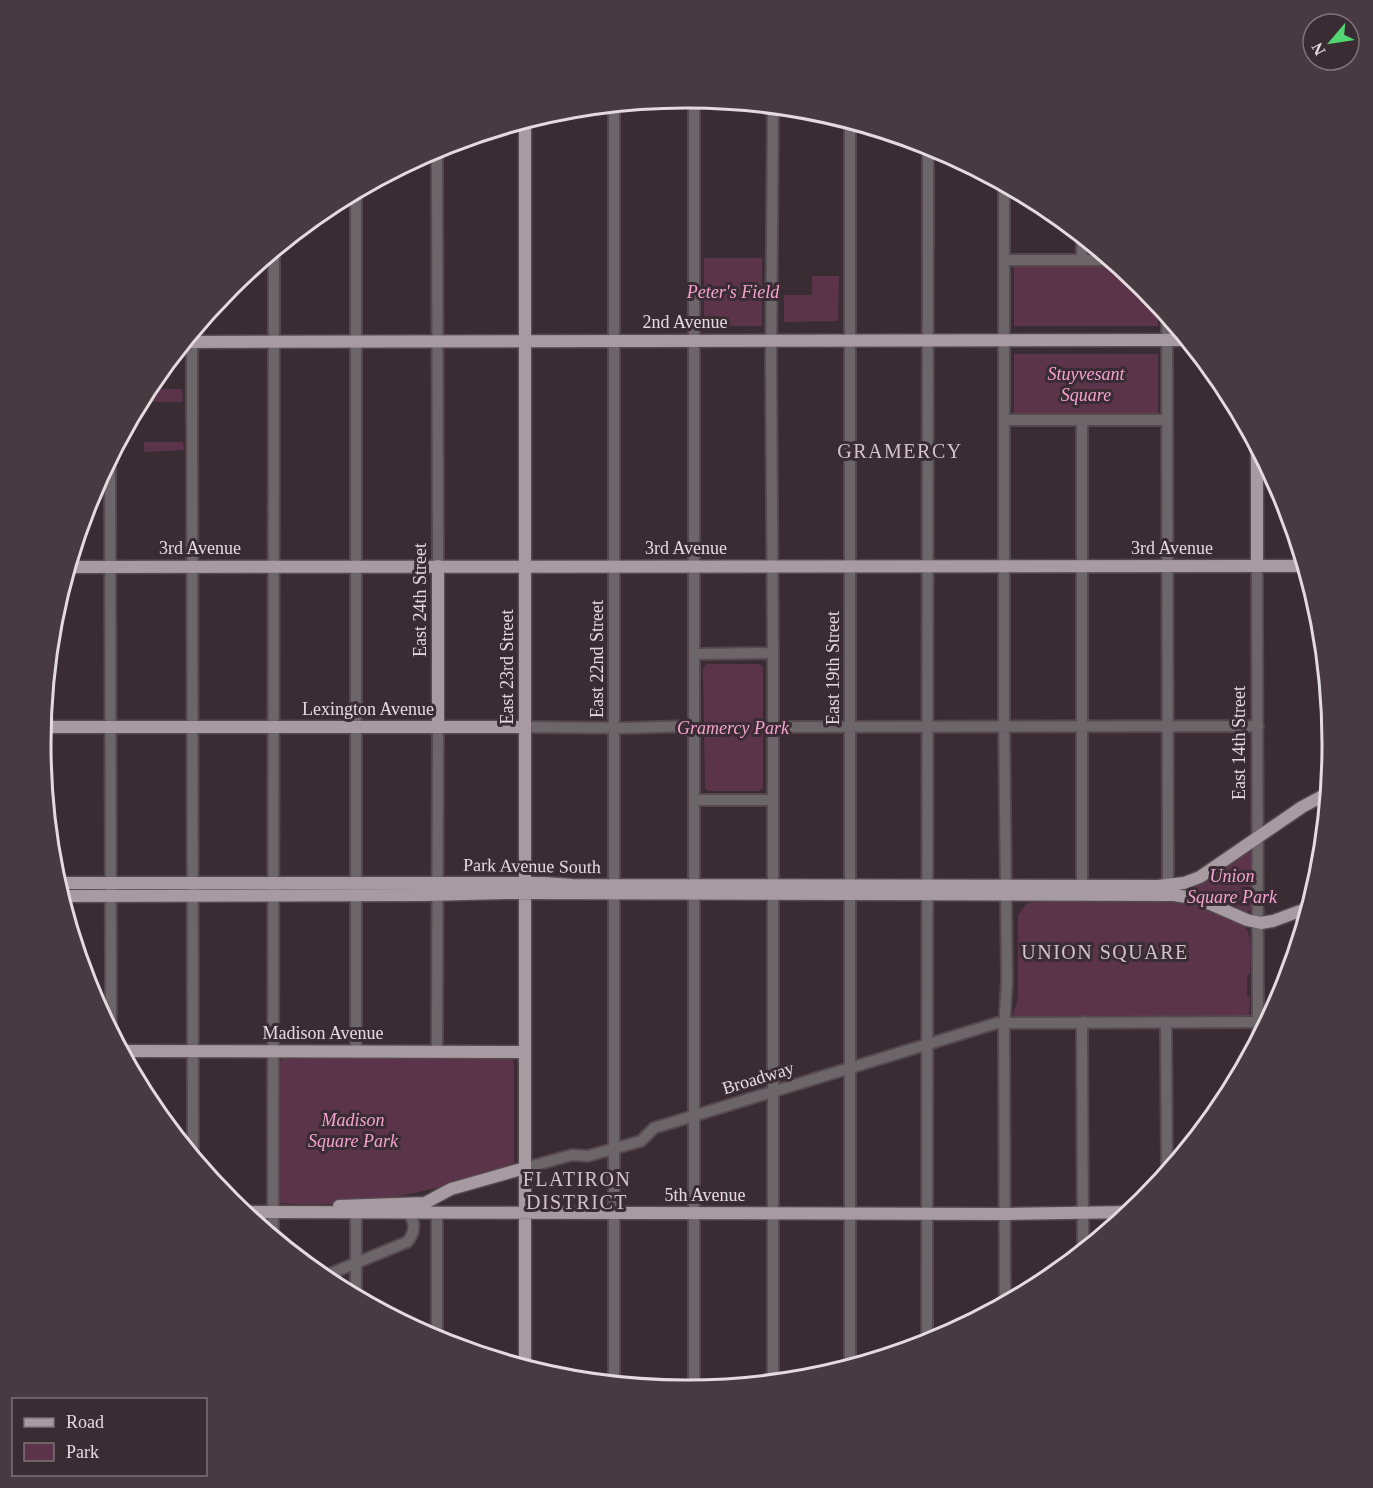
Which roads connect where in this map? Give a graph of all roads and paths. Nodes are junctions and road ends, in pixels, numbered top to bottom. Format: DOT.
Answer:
graph roads {
  1 [pos="694,108"];
  2 [pos="614,113"];
  3 [pos="773,115"];
  4 [pos="525,129"];
  5 [pos="850,130"];
  6 [pos="928,156"];
  7 [pos="437,160"];
  8 [pos="1004,194"];
  9 [pos="356,202"];
  10 [pos="1082,247"];
  11 [pos="274,260"];
  12 [pos="1004,260"];
  13 [pos="1082,260"];
  14 [pos="1098,260"];
  15 [pos="1167,329"];
  16 [pos="526,340"];
  17 [pos="614,340"];
  18 [pos="694,340"];
  19 [pos="772,340"];
  20 [pos="850,340"];
  21 [pos="927,340"];
  22 [pos="1005,340"];
  23 [pos="1167,340"];
  24 [pos="1177,340"];
  25 [pos="274,341"];
  26 [pos="355,341"];
  27 [pos="438,341"];
  28 [pos="195,342"];
  29 [pos="189,349"];
  30 [pos="1005,420"];
  31 [pos="1082,420"];
  32 [pos="1167,420"];
  33 [pos="1257,465"];
  34 [pos="110,477"];
  35 [pos="273,566"];
  36 [pos="356,566"];
  37 [pos="438,566"];
  38 [pos="525,566"];
  39 [pos="614,566"];
  40 [pos="694,566"];
  41 [pos="772,566"];
  42 [pos="850,566"];
  43 [pos="927,566"];
  44 [pos="1004,566"];
  45 [pos="1082,566"];
  46 [pos="1167,566"];
  47 [pos="1257,566"];
  48 [pos="1296,566"];
  49 [pos="77,567"];
  50 [pos="111,567"];
  51 [pos="192,567"];
  52 [pos="773,653"];
  53 [pos="694,654"];
  54 [pos="694,726"];
  55 [pos="1258,726"];
  56 [pos="51,727"];
  57 [pos="111,727"];
  58 [pos="192,727"];
  59 [pos="274,727"];
  60 [pos="355,727"];
  61 [pos="438,727"];
  62 [pos="525,727"];
  63 [pos="614,727"];
  64 [pos="773,727"];
  65 [pos="850,727"];
  66 [pos="927,727"];
  67 [pos="1004,727"];
  68 [pos="1082,727"];
  69 [pos="1167,727"];
  70 [pos="1320,797"];
  71 [pos="694,800"];
  72 [pos="773,800"];
  73 [pos="1258,837"];
  74 [pos="67,884"];
  75 [pos="525,888"];
  76 [pos="110,889"];
  77 [pos="192,889"];
  78 [pos="274,889"];
  79 [pos="356,889"];
  80 [pos="438,889"];
  81 [pos="614,889"];
  82 [pos="694,889"];
  83 [pos="773,889"];
  84 [pos="850,889"];
  85 [pos="927,889"];
  86 [pos="1006,889"];
  87 [pos="1082,890"];
  88 [pos="1168,890"];
  89 [pos="70,895"];
  90 [pos="1299,911"];
  91 [pos="1258,922"];
  92 [pos="111,1012"];
  93 [pos="1262,1013"];
  94 [pos="1005,1022"];
  95 [pos="1085,1022"];
  96 [pos="1164,1022"];
  97 [pos="1257,1022"];
  98 [pos="928,1045"];
  99 [pos="130,1051"];
  100 [pos="192,1051"];
  101 [pos="275,1051"];
  102 [pos="356,1051"];
  103 [pos="437,1052"];
  104 [pos="525,1052"];
  105 [pos="850,1069"];
  106 [pos="773,1092"];
  107 [pos="694,1117"];
  108 [pos="192,1143"];
  109 [pos="613,1149"];
  110 [pos="1167,1160"];
  111 [pos="525,1168"];
  112 [pos="356,1209"];
  113 [pos="257,1212"];
  114 [pos="273,1212"];
  115 [pos="1083,1212"];
  116 [pos="1116,1212"];
  117 [pos="408,1213"];
  118 [pos="437,1213"];
  119 [pos="526,1213"];
  120 [pos="614,1213"];
  121 [pos="694,1213"];
  122 [pos="773,1213"];
  123 [pos="927,1213"];
  124 [pos="850,1214"];
  125 [pos="1005,1214"];
  126 [pos="273,1227"];
  127 [pos="1083,1240"];
  128 [pos="357,1264"];
  129 [pos="334,1273"];
  130 [pos="356,1286"];
  131 [pos="1005,1293"];
  132 [pos="437,1328"];
  133 [pos="927,1332"];
  134 [pos="850,1358"];
  135 [pos="525,1359"];
  136 [pos="773,1373"];
  137 [pos="614,1375"];
  138 [pos="694,1380"];
  1 -- 18 [label="street"];
  2 -- 17 [label="street, East 22nd Street"];
  3 -- 19 [label="street"];
  4 -- 16 [label="main road, East 23rd Street"];
  5 -- 20 [label="street, East 19th Street"];
  6 -- 21 [label="street"];
  7 -- 27 [label="street, East 24th Street"];
  8 -- 12 [label="street"];
  9 -- 26 [label="street"];
  10 -- 13 [label="street"];
  11 -- 25 [label="street"];
  12 -- 13 [label="street"];
  12 -- 22 [label="street"];
  13 -- 14 [label="street"];
  15 -- 23 [label="street"];
  16 -- 17 [label="main road, 2nd Avenue"];
  16 -- 27 [label="main road, 2nd Avenue"];
  16 -- 38 [label="main road, East 23rd Street"];
  17 -- 18 [label="main road, 2nd Avenue"];
  17 -- 39 [label="street, East 22nd Street"];
  18 -- 19 [label="main road, 2nd Avenue"];
  18 -- 40 [label="street"];
  19 -- 20 [label="main road, 2nd Avenue"];
  19 -- 41 [label="street"];
  20 -- 21 [label="main road, 2nd Avenue"];
  20 -- 42 [label="street, East 19th Street"];
  21 -- 22 [label="main road, 2nd Avenue"];
  21 -- 43 [label="street"];
  22 -- 23 [label="main road, 2nd Avenue"];
  22 -- 30 [label="street"];
  23 -- 24 [label="main road, 2nd Avenue"];
  23 -- 32 [label="street"];
  25 -- 26 [label="main road, 2nd Avenue"];
  25 -- 28 [label="main road, 2nd Avenue"];
  25 -- 35 [label="street"];
  26 -- 27 [label="main road, 2nd Avenue"];
  26 -- 36 [label="street"];
  27 -- 37 [label="street, East 24th Street"];
  29 -- 51 [label="street"];
  30 -- 31 [label="street"];
  30 -- 44 [label="street"];
  31 -- 32 [label="street"];
  31 -- 45 [label="street"];
  32 -- 46 [label="street"];
  33 -- 47 [label="main road, East 14th Street"];
  34 -- 50 [label="street"];
  35 -- 36 [label="main road, 3rd Avenue"];
  35 -- 51 [label="main road, 3rd Avenue"];
  35 -- 59 [label="street"];
  36 -- 37 [label="main road, 3rd Avenue"];
  36 -- 60 [label="street"];
  37 -- 38 [label="main road, 3rd Avenue"];
  37 -- 61 [label="main road, East 24th Street"];
  38 -- 39 [label="main road, 3rd Avenue"];
  38 -- 62 [label="main road, East 23rd Street"];
  39 -- 40 [label="main road, 3rd Avenue"];
  39 -- 63 [label="street, East 22nd Street"];
  40 -- 41 [label="main road, 3rd Avenue"];
  40 -- 53 [label="street"];
  41 -- 42 [label="main road, 3rd Avenue"];
  41 -- 52 [label="street"];
  42 -- 43 [label="main road, 3rd Avenue"];
  42 -- 65 [label="street, East 19th Street"];
  43 -- 44 [label="main road, 3rd Avenue"];
  43 -- 66 [label="street"];
  44 -- 45 [label="main road, 3rd Avenue"];
  44 -- 67 [label="street"];
  45 -- 46 [label="main road, 3rd Avenue"];
  45 -- 68 [label="street"];
  46 -- 47 [label="main road, 3rd Avenue"];
  46 -- 69 [label="street"];
  47 -- 48 [label="main road, 3rd Avenue"];
  47 -- 55 [label="street, East 14th Street"];
  49 -- 50 [label="main road, 3rd Avenue"];
  50 -- 51 [label="main road, 3rd Avenue"];
  50 -- 57 [label="street"];
  51 -- 58 [label="street"];
  52 -- 53 [label="street"];
  52 -- 64 [label="street"];
  53 -- 54 [label="street"];
  54 -- 63 [label="street, Lexington Avenue"];
  54 -- 71 [label="street"];
  55 -- 69 [label="street"];
  55 -- 73 [label="street, East 14th Street"];
  56 -- 57 [label="main road, Lexington Avenue"];
  57 -- 58 [label="main road, Lexington Avenue"];
  57 -- 76 [label="street"];
  58 -- 59 [label="main road, Lexington Avenue"];
  58 -- 77 [label="street"];
  59 -- 60 [label="main road, Lexington Avenue"];
  59 -- 78 [label="street"];
  60 -- 61 [label="main road, Lexington Avenue"];
  60 -- 79 [label="street"];
  61 -- 62 [label="main road, Lexington Avenue"];
  61 -- 80 [label="street, East 24th Street"];
  62 -- 63 [label="street, Lexington Avenue"];
  62 -- 75 [label="main road, East 23rd Street"];
  63 -- 81 [label="street, East 22nd Street"];
  64 -- 65 [label="street"];
  64 -- 72 [label="street"];
  65 -- 66 [label="street"];
  65 -- 84 [label="street, East 19th Street"];
  66 -- 67 [label="street"];
  66 -- 85 [label="street"];
  67 -- 68 [label="street"];
  67 -- 86 [label="street"];
  68 -- 69 [label="street"];
  68 -- 87 [label="street"];
  69 -- 88 [label="street"];
  70 -- 73 [label="main road"];
  71 -- 72 [label="street"];
  71 -- 82 [label="street"];
  72 -- 83 [label="street"];
  73 -- 88 [label="main road"];
  73 -- 91 [label="street, East 14th Street"];
  74 -- 76 [label="main road, Park Avenue South"];
  75 -- 80 [label="main road, Park Avenue South"];
  75 -- 81 [label="main road, Park Avenue South"];
  75 -- 104 [label="main road, East 23rd Street"];
  76 -- 77 [label="main road, Park Avenue South"];
  76 -- 89 [label="main road, Park Avenue South"];
  76 -- 92 [label="street"];
  77 -- 78 [label="main road, Park Avenue South"];
  77 -- 100 [label="street"];
  78 -- 79 [label="main road, Park Avenue South"];
  78 -- 101 [label="street"];
  79 -- 80 [label="main road, Park Avenue South"];
  79 -- 102 [label="street"];
  80 -- 103 [label="street, East 24th Street"];
  81 -- 82 [label="main road, Park Avenue South"];
  81 -- 109 [label="street, East 22nd Street"];
  82 -- 83 [label="main road, Park Avenue South"];
  82 -- 107 [label="street"];
  83 -- 84 [label="main road, Park Avenue South"];
  83 -- 106 [label="street"];
  84 -- 85 [label="main road, Park Avenue South"];
  84 -- 105 [label="street, East 19th Street"];
  85 -- 86 [label="main road, Park Avenue South"];
  85 -- 98 [label="street"];
  86 -- 87 [label="main road, Park Avenue South"];
  86 -- 94 [label="street"];
  87 -- 88 [label="main road, Park Avenue South"];
  88 -- 91 [label="main road"];
  90 -- 91 [label="main road"];
  91 -- 93 [label="street, East 14th Street"];
  94 -- 95 [label="street, Broadway"];
  94 -- 98 [label="street, Broadway"];
  94 -- 125 [label="street"];
  95 -- 96 [label="street, Broadway"];
  95 -- 115 [label="street"];
  96 -- 97 [label="street, Broadway"];
  96 -- 110 [label="street"];
  98 -- 105 [label="street, Broadway"];
  98 -- 123 [label="street"];
  99 -- 100 [label="main road, Madison Avenue"];
  100 -- 101 [label="main road, Madison Avenue"];
  100 -- 108 [label="street"];
  101 -- 102 [label="main road, Madison Avenue"];
  101 -- 114 [label="street"];
  102 -- 103 [label="main road, Madison Avenue"];
  103 -- 104 [label="main road, Madison Avenue"];
  104 -- 111 [label="main road, East 23rd Street"];
  105 -- 106 [label="street, Broadway"];
  105 -- 124 [label="street, East 19th Street"];
  106 -- 107 [label="street, Broadway"];
  106 -- 122 [label="street"];
  107 -- 109 [label="street, Broadway"];
  107 -- 121 [label="street"];
  109 -- 111 [label="street, Broadway"];
  109 -- 120 [label="street, East 22nd Street"];
  111 -- 112 [label="main road"];
  111 -- 119 [label="main road, East 23rd Street"];
  112 -- 114 [label="main road, 5th Avenue"];
  112 -- 117 [label="main road, 5th Avenue"];
  112 -- 128 [label="street"];
  113 -- 114 [label="main road, 5th Avenue"];
  114 -- 126 [label="street"];
  115 -- 116 [label="main road, 5th Avenue"];
  115 -- 125 [label="main road, 5th Avenue"];
  115 -- 127 [label="street"];
  117 -- 118 [label="main road, 5th Avenue"];
  117 -- 128 [label="street"];
  118 -- 119 [label="main road, 5th Avenue"];
  118 -- 132 [label="street"];
  119 -- 120 [label="main road, 5th Avenue"];
  119 -- 135 [label="main road, East 23rd Street"];
  120 -- 121 [label="main road, 5th Avenue"];
  120 -- 137 [label="street, East 22nd Street"];
  121 -- 122 [label="main road, 5th Avenue"];
  121 -- 138 [label="street"];
  122 -- 124 [label="main road, 5th Avenue"];
  122 -- 136 [label="street"];
  123 -- 124 [label="main road, 5th Avenue"];
  123 -- 125 [label="main road, 5th Avenue"];
  123 -- 133 [label="street"];
  124 -- 134 [label="street, East 19th Street"];
  125 -- 131 [label="street"];
  128 -- 129 [label="street"];
  128 -- 130 [label="street"];
}
